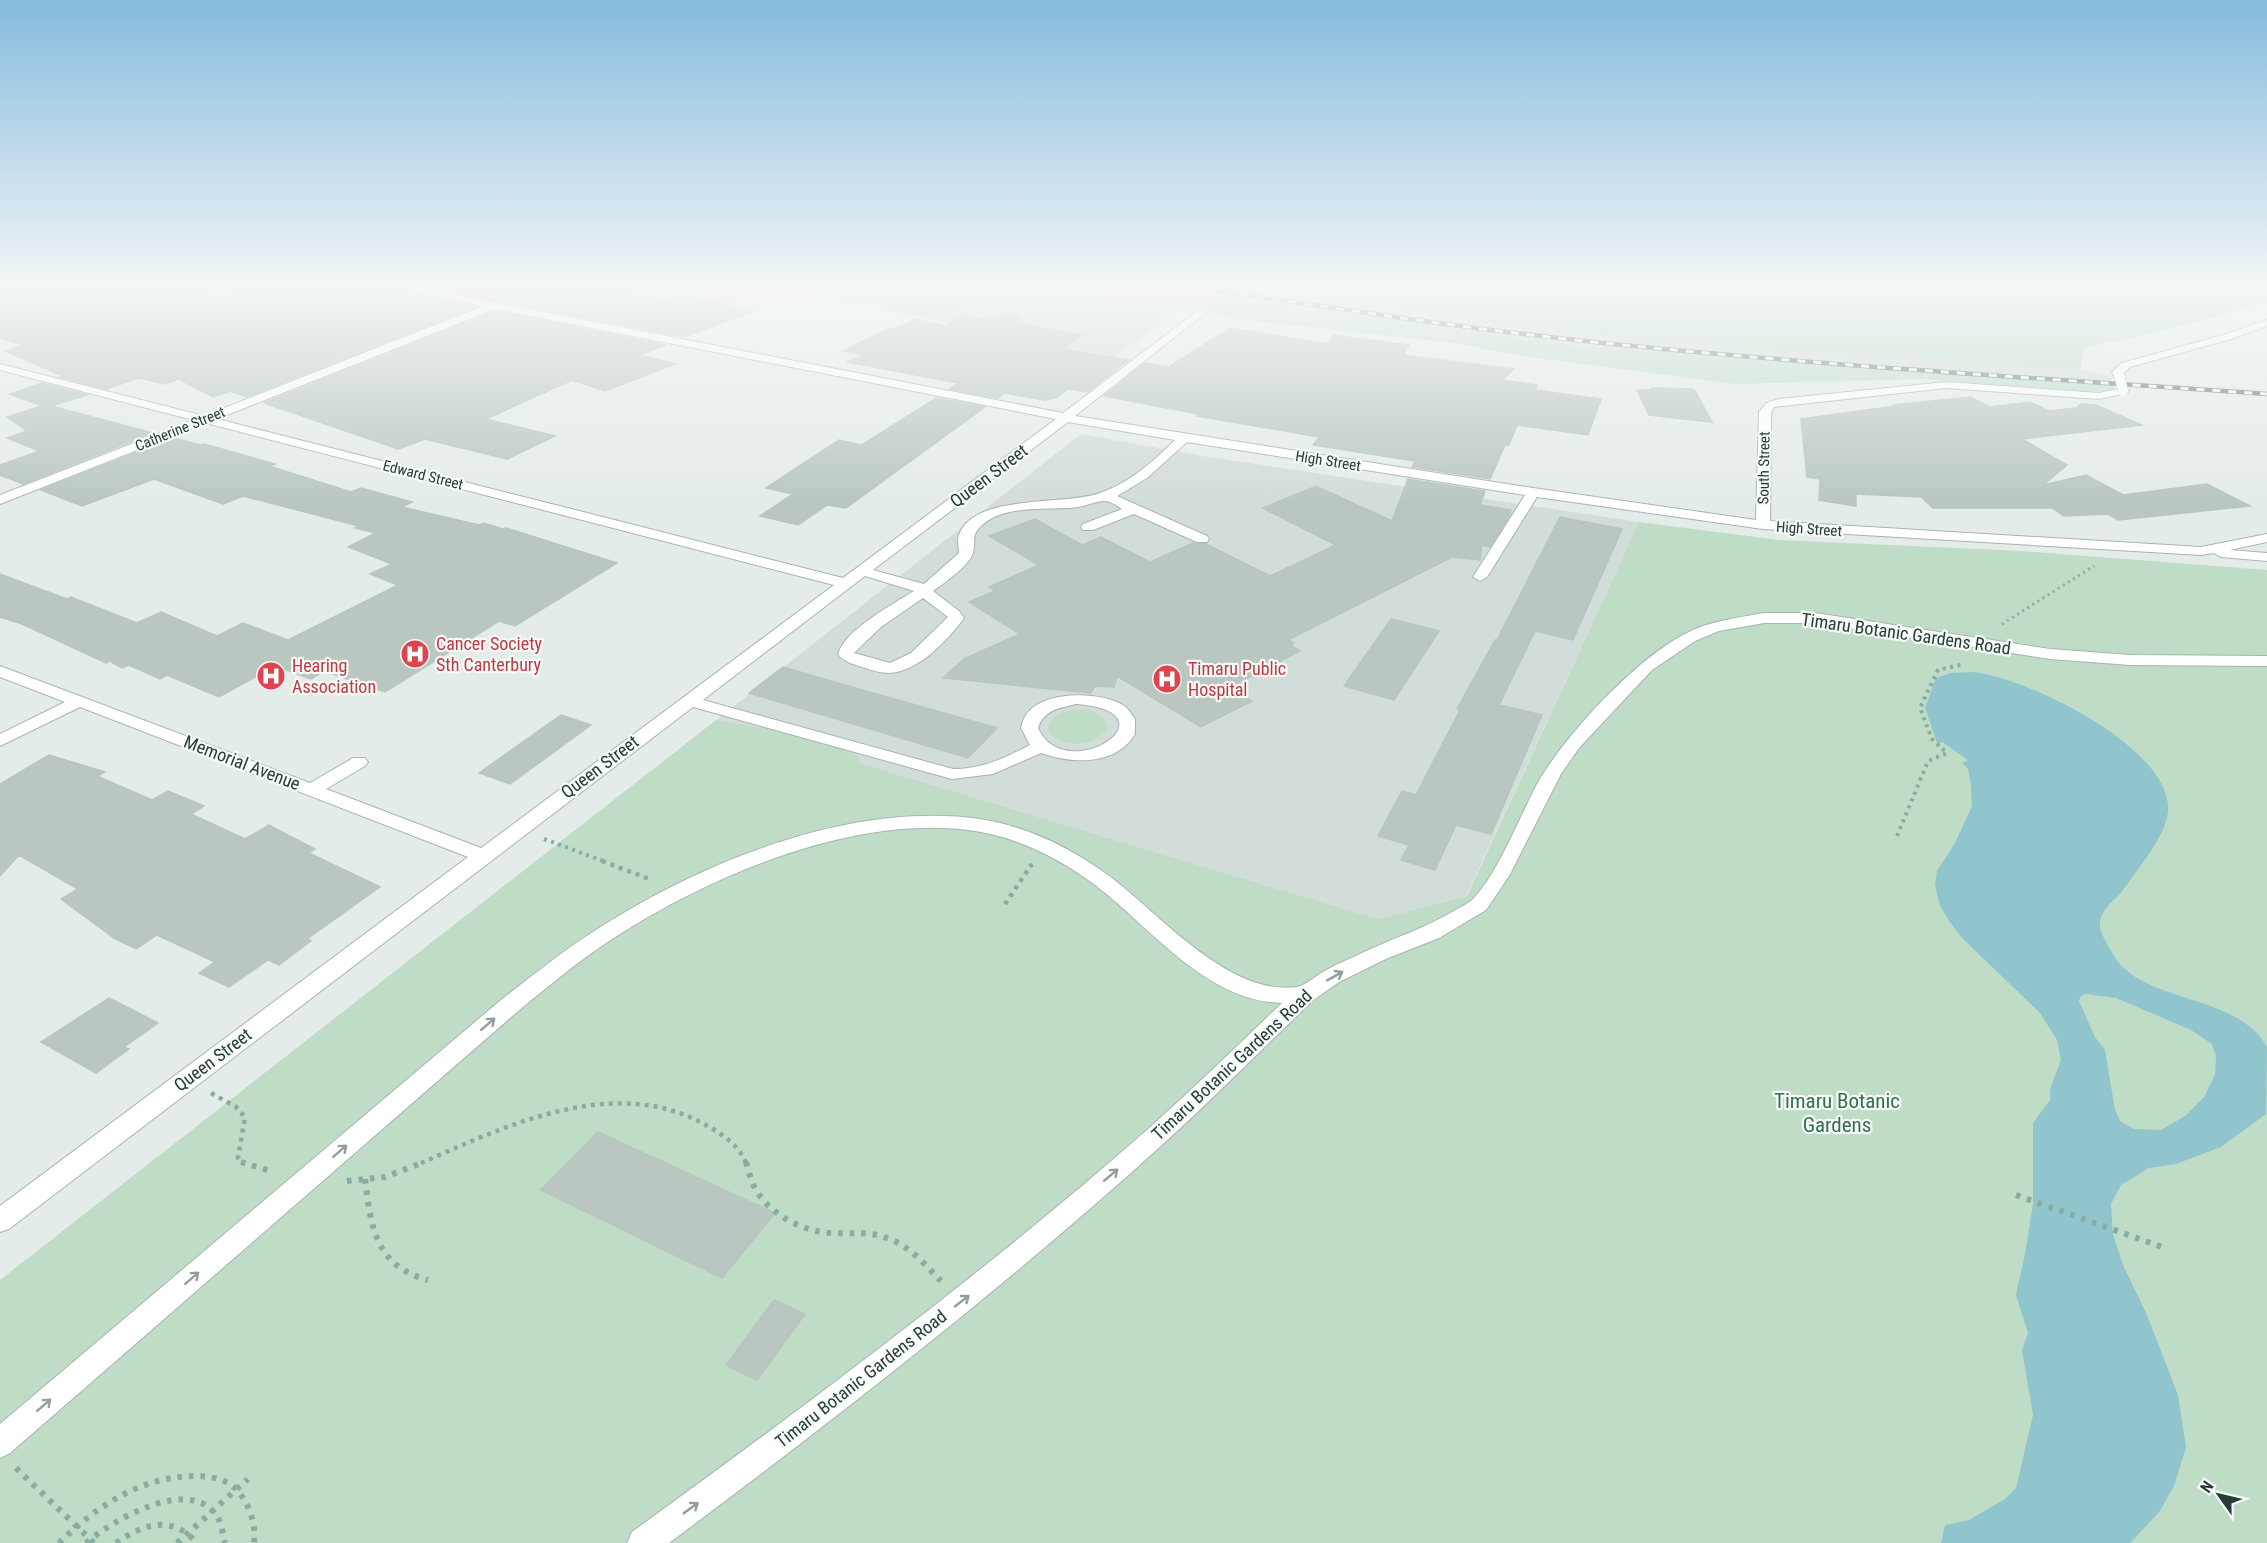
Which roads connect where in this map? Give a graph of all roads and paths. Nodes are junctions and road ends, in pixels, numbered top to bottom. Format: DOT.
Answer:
graph roads {
  1 [pos="358,359"];
  2 [pos="767,359"];
  3 [pos="1140,359"];
  4 [pos="2148,359"];
  5 [pos="0,367"];
  6 [pos="1066,417"];
  7 [pos="205,419"];
  8 [pos="1184,439"];
  9 [pos="1533,492"];
  10 [pos="1106,496"];
  11 [pos="0,500"];
  12 [pos="1133,509"];
  13 [pos="1763,525"];
  14 [pos="1088,527"];
  15 [pos="2267,538"];
  16 [pos="1202,539"];
  17 [pos="2123,547"];
  18 [pos="2201,551"];
  19 [pos="2267,557"];
  20 [pos="862,571"];
  21 [pos="1480,577"];
  22 [pos="845,583"];
  23 [pos="923,591"];
  24 [pos="1992,646"];
  25 [pos="2267,661"];
  26 [pos="0,671"];
  27 [pos="79,701"];
  28 [pos="689,701"];
  29 [pos="0,741"];
  30 [pos="1040,747"];
  31 [pos="359,762"];
  32 [pos="312,790"];
  33 [pos="518,829"];
  34 [pos="1897,836"];
  35 [pos="1044,846"];
  36 [pos="484,856"];
  37 [pos="692,885"];
  38 [pos="1005,904"];
  39 [pos="1304,995"];
  40 [pos="186,1080"];
  41 [pos="309,1178"];
  42 [pos="365,1179"];
  43 [pos="2016,1195"];
  44 [pos="0,1221"];
  45 [pos="2165,1248"];
  46 [pos="428,1280"];
  47 [pos="963,1300"];
  48 [pos="4,1452"];
  49 [pos="248,1479"];
  50 [pos="238,1488"];
  51 [pos="213,1511"];
  52 [pos="76,1525"];
  53 [pos="189,1532"];
  54 [pos="90,1542"];
  55 [pos="59,1543"];
  56 [pos="116,1543"];
  57 [pos="177,1543"];
  58 [pos="197,1543"];
  59 [pos="225,1543"];
  60 [pos="254,1543"];
  61 [pos="644,1543"];
  1 -- 7 [label="street, Catherine Street"];
  2 -- 6 [label="street, High Street"];
  3 -- 6 [label="street, Queen Street"];
  4 -- 13 [label="street, South Street, bridge"];
  5 -- 7 [label="street, Edward Street"];
  6 -- 8 [label="street, High Street"];
  6 -- 20 [label="street, Queen Street"];
  7 -- 11 [label="street, Catherine Street"];
  7 -- 22 [label="street, Edward Street"];
  8 -- 9 [label="street, High Street"];
  8 -- 10 [label="street"];
  9 -- 13 [label="street, High Street"];
  9 -- 21 [label="street"];
  10 -- 12 [label="street"];
  10 -- 23 [label="street"];
  12 -- 14 [label="street"];
  12 -- 16 [label="street"];
  13 -- 17 [label="street, High Street"];
  15 -- 18 [label="street, High Street"];
  17 -- 18 [label="street, High Street"];
  17 -- 24 [label="path"];
  18 -- 19 [label="street"];
  20 -- 22 [label="street, Queen Street"];
  20 -- 23 [label="street"];
  22 -- 28 [label="street, Queen Street"];
  23 -- 23 [label="street"];
  24 -- 25 [label="street, Timaru Botanic Gardens Road"];
  24 -- 34 [label="path"];
  39 -- 24 [label="street, Timaru Botanic Gardens Road, one-way"];
  26 -- 27 [label="street, Memorial Avenue"];
  27 -- 29 [label="street"];
  27 -- 32 [label="street, Memorial Avenue"];
  28 -- 30 [label="street"];
  28 -- 33 [label="street, Queen Street"];
  30 -- 30 [label="street"];
  31 -- 32 [label="street"];
  32 -- 36 [label="street, Memorial Avenue"];
  33 -- 36 [label="street, Queen Street"];
  33 -- 37 [label="path"];
  35 -- 37 [label="street"];
  35 -- 38 [label="path"];
  35 -- 39 [label="street"];
  36 -- 40 [label="street, Queen Street"];
  41 -- 37 [label="street, one-way"];
  47 -- 39 [label="street, Timaru Botanic Gardens Road, one-way"];
  40 -- 41 [label="path"];
  40 -- 44 [label="street, Queen Street"];
  41 -- 42 [label="path"];
  48 -- 41 [label="street, one-way"];
  42 -- 46 [label="path"];
  42 -- 47 [label="path"];
  43 -- 45 [label="path"];
  61 -- 47 [label="street, Timaru Botanic Gardens Road, one-way"];
  48 -- 52 [label="path"];
  49 -- 50 [label="path"];
  50 -- 51 [label="path"];
  50 -- 52 [label="path"];
  50 -- 60 [label="path"];
  51 -- 53 [label="path"];
  51 -- 54 [label="path"];
  51 -- 59 [label="path"];
  52 -- 54 [label="path"];
  52 -- 55 [label="path"];
  53 -- 56 [label="path"];
  53 -- 57 [label="path"];
  53 -- 58 [label="path"];
}
